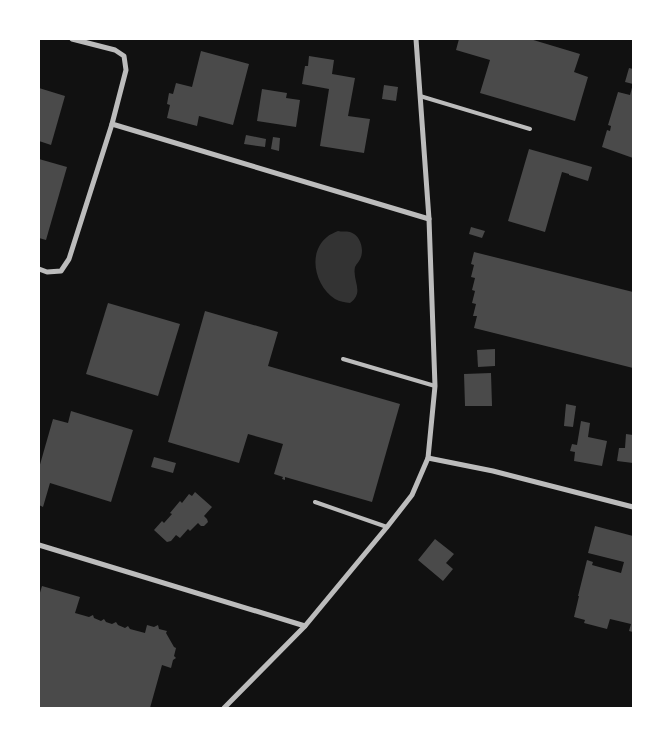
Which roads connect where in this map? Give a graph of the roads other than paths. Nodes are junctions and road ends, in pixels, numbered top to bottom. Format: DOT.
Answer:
graph roads {
  1 [pos="72,39"];
  2 [pos="416,39"];
  3 [pos="420,96"];
  4 [pos="112,124"];
  5 [pos="530,129"];
  6 [pos="429,219"];
  7 [pos="39,269"];
  8 [pos="343,360"];
  9 [pos="436,386"];
  10 [pos="428,458"];
  11 [pos="315,502"];
  12 [pos="633,507"];
  13 [pos="387,527"];
  14 [pos="39,546"];
  15 [pos="305,626"];
  16 [pos="224,708"];
  1 -- 4 [label="street"];
  2 -- 3 [label="street"];
  3 -- 5 [label="lane"];
  3 -- 6 [label="street"];
  4 -- 6 [label="street"];
  4 -- 7 [label="street"];
  6 -- 9 [label="street"];
  8 -- 9 [label="lane"];
  9 -- 10 [label="street"];
  10 -- 12 [label="street"];
  10 -- 13 [label="street"];
  11 -- 13 [label="lane"];
  13 -- 15 [label="street"];
  14 -- 15 [label="street"];
  15 -- 16 [label="street"];
}
